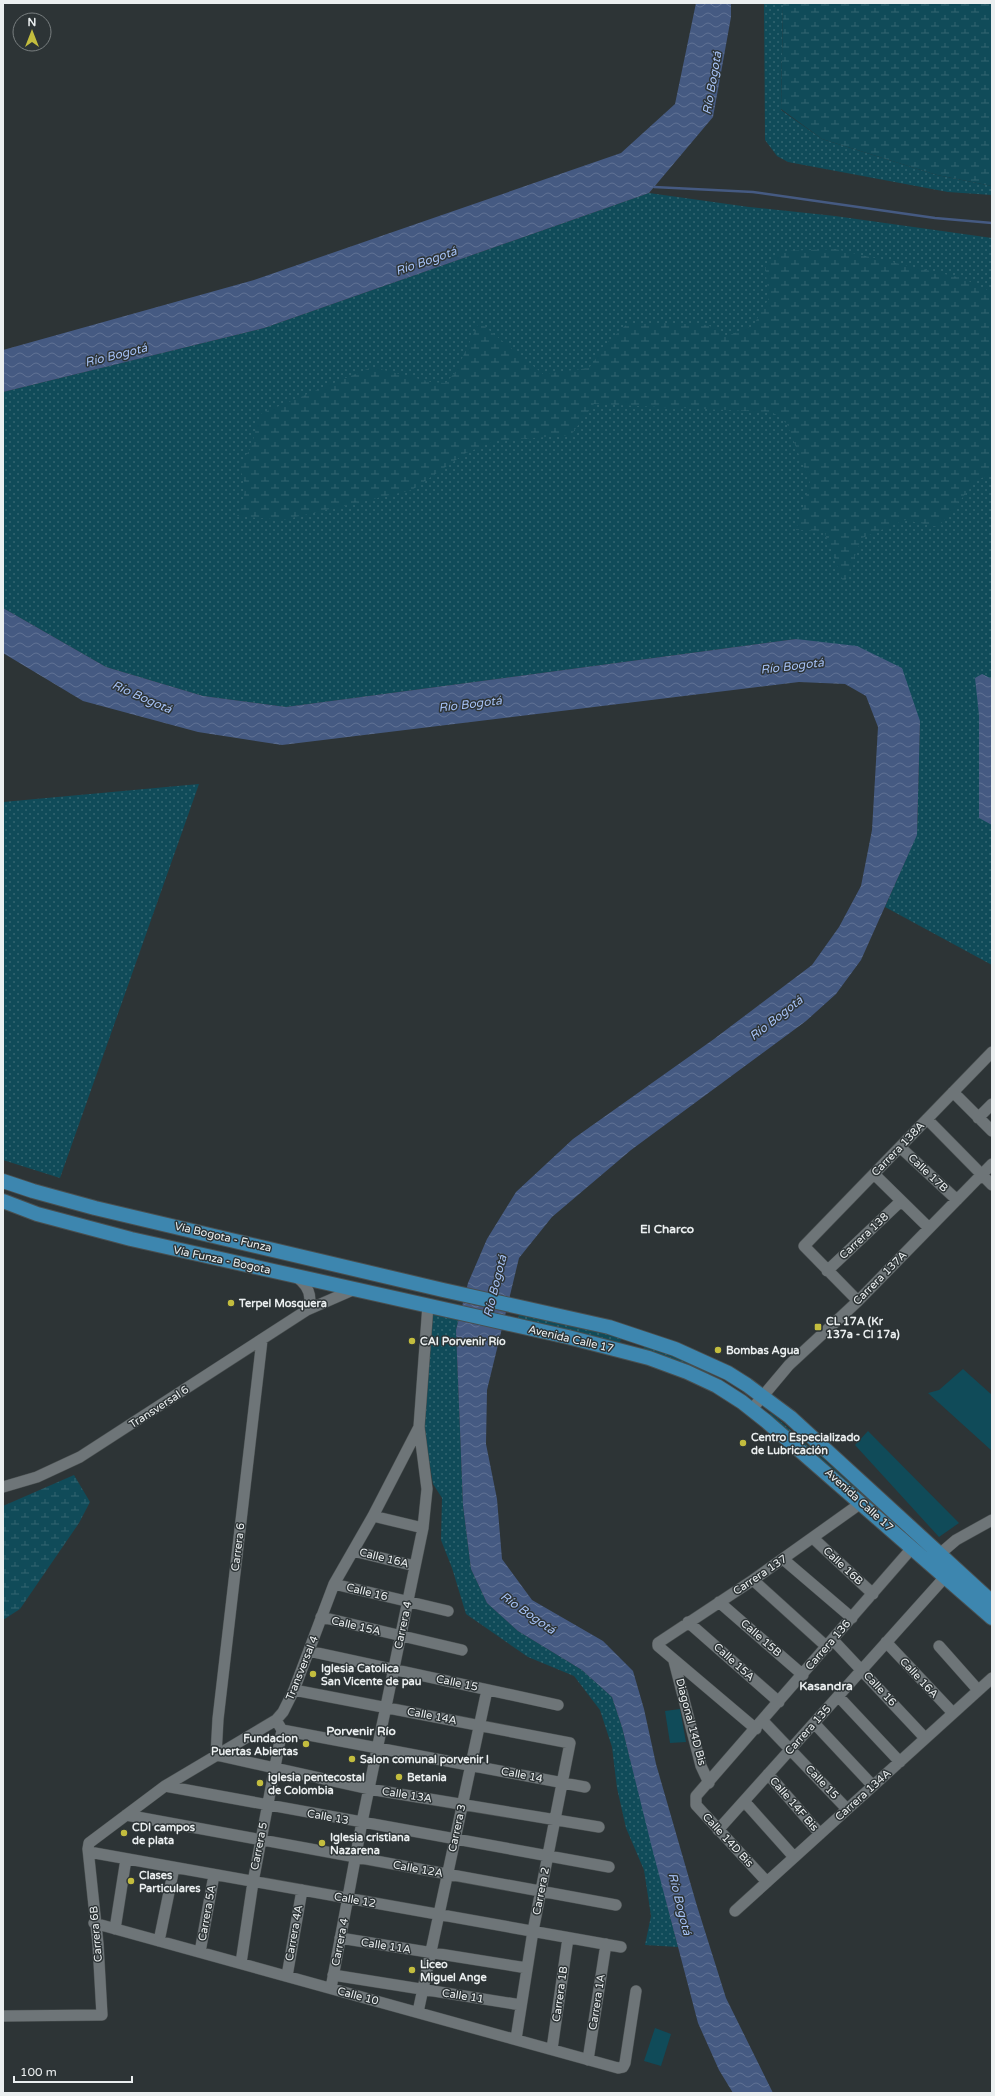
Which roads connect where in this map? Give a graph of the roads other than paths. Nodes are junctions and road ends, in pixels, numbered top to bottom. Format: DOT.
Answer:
graph roads {
  1 [pos="992,1052"];
  2 [pos="953,1092"];
  3 [pos="992,1104"];
  4 [pos="978,1118"];
  5 [pos="927,1119"];
  6 [pos="992,1131"];
  7 [pos="900,1147"];
  8 [pos="992,1164"];
  9 [pos="874,1174"];
  10 [pos="982,1174"];
  11 [pos="3,1181"];
  12 [pos="992,1185"];
  13 [pos="956,1200"];
  14 [pos="3,1201"];
  15 [pos="902,1201"];
  16 [pos="95,1208"];
  17 [pos="89,1228"];
  18 [pos="929,1228"];
  19 [pos="827,1271"];
  20 [pos="294,1275"];
  21 [pos="355,1289"];
  22 [pos="858,1301"];
  23 [pos="428,1305"];
  24 [pos="519,1307"];
  25 [pos="444,1309"];
  26 [pos="307,1310"];
  27 [pos="638,1336"];
  28 [pos="262,1340"];
  29 [pos="633,1354"];
  30 [pos="763,1396"];
  31 [pos="752,1409"];
  32 [pos="419,1427"];
  33 [pos="3,1487"];
  34 [pos="861,1503"];
  35 [pos="373,1516"];
  36 [pos="992,1520"];
  37 [pos="423,1528"];
  38 [pos="813,1538"];
  39 [pos="912,1548"];
  40 [pos="353,1551"];
  41 [pos="783,1559"];
  42 [pos="934,1559"];
  43 [pos="415,1566"];
  44 [pos="945,1576"];
  45 [pos="753,1580"];
  46 [pos="334,1584"];
  47 [pos="873,1594"];
  48 [pos="408,1602"];
  49 [pos="719,1602"];
  50 [pos="992,1602"];
  51 [pos="448,1611"];
  52 [pos="321,1617"];
  53 [pos="852,1618"];
  54 [pos="992,1618"];
  55 [pos="688,1622"];
  56 [pos="401,1636"];
  57 [pos="886,1642"];
  58 [pos="657,1644"];
  59 [pos="830,1644"];
  60 [pos="939,1646"];
  61 [pos="462,1650"];
  62 [pos="309,1651"];
  63 [pos="674,1661"];
  64 [pos="862,1669"];
  65 [pos="394,1670"];
  66 [pos="803,1675"];
  67 [pos="992,1678"];
  68 [pos="294,1690"];
  69 [pos="487,1690"];
  70 [pos="978,1690"];
  71 [pos="838,1696"];
  72 [pos="779,1702"];
  73 [pos="558,1705"];
  74 [pos="386,1708"];
  75 [pos="953,1713"];
  76 [pos="276,1720"];
  77 [pos="814,1723"];
  78 [pos="479,1725"];
  79 [pos="759,1725"];
  80 [pos="282,1730"];
  81 [pos="925,1738"];
  82 [pos="570,1743"];
  83 [pos="378,1748"];
  84 [pos="790,1749"];
  85 [pos="216,1756"];
  86 [pos="900,1762"];
  87 [pos="470,1765"];
  88 [pos="274,1768"];
  89 [pos="768,1774"];
  90 [pos="562,1782"];
  91 [pos="709,1783"];
  92 [pos="166,1786"];
  93 [pos="873,1786"];
  94 [pos="585,1787"];
  95 [pos="369,1789"];
  96 [pos="696,1796"];
  97 [pos="744,1801"];
  98 [pos="462,1803"];
  99 [pos="267,1806"];
  100 [pos="847,1809"];
  101 [pos="126,1815"];
  102 [pos="555,1819"];
  103 [pos="362,1822"];
  104 [pos="599,1827"];
  105 [pos="718,1830"];
  106 [pos="820,1834"];
  107 [pos="455,1839"];
  108 [pos="260,1840"];
  109 [pos="89,1852"];
  110 [pos="547,1856"];
  111 [pos="356,1857"];
  112 [pos="794,1857"];
  113 [pos="126,1859"];
  114 [pos="609,1867"];
  115 [pos="174,1868"];
  116 [pos="447,1874"];
  117 [pos="214,1875"];
  118 [pos="253,1882"];
  119 [pos="767,1882"];
  120 [pos="302,1890"];
  121 [pos="541,1891"];
  122 [pos="348,1898"];
  123 [pos="616,1905"];
  124 [pos="735,1911"];
  125 [pos="439,1914"];
  126 [pos="94,1923"];
  127 [pos="115,1929"];
  128 [pos="533,1931"];
  129 [pos="340,1938"];
  130 [pos="568,1938"];
  131 [pos="159,1941"];
  132 [pos="606,1944"];
  133 [pos="622,1947"];
  134 [pos="200,1952"];
  135 [pos="430,1953"];
  136 [pos="241,1964"];
  137 [pos="527,1968"];
  138 [pos="334,1975"];
  139 [pos="287,1976"];
  140 [pos="331,1988"];
  141 [pos="423,1989"];
  142 [pos="636,1992"];
  143 [pos="521,2005"];
  144 [pos="418,2012"];
  145 [pos="3,2016"];
  146 [pos="516,2039"];
  147 [pos="552,2050"];
  148 [pos="588,2060"];
  1 -- 2 [label="street, Carrera 138A"];
  2 -- 4 [label="street"];
  2 -- 5 [label="street, Carrera 138A"];
  3 -- 4 [label="street"];
  4 -- 6 [label="street"];
  5 -- 7 [label="street, Carrera 138A"];
  5 -- 10 [label="street"];
  7 -- 9 [label="street, Carrera 138A"];
  7 -- 13 [label="street, Calle 17B"];
  8 -- 10 [label="street, Carrera 137A"];
  9 -- 15 [label="street"];
  9 -- 19 [label="street, Carrera 138A"];
  10 -- 12 [label="street"];
  10 -- 13 [label="street, Carrera 137A"];
  11 -- 16 [label="main road, Vía Bogota - Funza"];
  13 -- 18 [label="street, Carrera 137A"];
  14 -- 17 [label="main road, Vía Funza - Bogota"];
  15 -- 18 [label="street"];
  15 -- 19 [label="street, Carrera 138"];
  16 -- 17 [label="main road"];
  16 -- 24 [label="main road, Vía Bogota - Funza"];
  17 -- 20 [label="main road, Vía Funza - Bogota"];
  18 -- 22 [label="street, Carrera 137A"];
  19 -- 22 [label="street"];
  20 -- 21 [label="main road, Vía Funza - Bogota"];
  20 -- 26 [label="street"];
  21 -- 23 [label="main road, Vía Funza - Bogota"];
  21 -- 26 [label="street, Transversal 6"];
  22 -- 30 [label="street, Carrera 137A"];
  23 -- 25 [label="main road, Vía Funza - Bogota"];
  23 -- 32 [label="street, Carrera 4"];
  24 -- 27 [label="main road, Avenida Calle 17"];
  25 -- 29 [label="main road, Avenida Calle 17"];
  26 -- 28 [label="street, Transversal 6"];
  27 -- 29 [label="main road"];
  27 -- 30 [label="main road, Avenida Calle 17"];
  28 -- 33 [label="street, Transversal 6"];
  28 -- 85 [label="street, Carrera 6"];
  29 -- 31 [label="main road, Avenida Calle 17"];
  30 -- 31 [label="street, Carrera 137A"];
  30 -- 42 [label="main road, Avenida Calle 17"];
  31 -- 34 [label="main road, Avenida Calle 17"];
  32 -- 35 [label="street, Transversal 4"];
  32 -- 37 [label="street, Carrera 4"];
  34 -- 38 [label="street, Carrera 137"];
  34 -- 39 [label="main road, Avenida Calle 17"];
  35 -- 37 [label="street"];
  35 -- 40 [label="street, Transversal 4"];
  36 -- 42 [label="street"];
  37 -- 43 [label="street, Carrera 4"];
  38 -- 41 [label="street, Carrera 137"];
  38 -- 47 [label="street, Calle 16B"];
  39 -- 42 [label="main road, Avenida Calle 17"];
  39 -- 47 [label="street, Carrera 136"];
  40 -- 43 [label="street, Calle 16A"];
  40 -- 46 [label="street, Transversal 4"];
  41 -- 45 [label="street, Carrera 137"];
  41 -- 53 [label="street"];
  42 -- 44 [label="main road, Avenida Calle 17"];
  42 -- 50 [label="main road, Avenida Calle 17"];
  43 -- 48 [label="street, Carrera 4"];
  44 -- 54 [label="main road, Avenida Calle 17"];
  44 -- 57 [label="street, Carrera 135"];
  45 -- 49 [label="street, Carrera 137"];
  45 -- 59 [label="street, Calle 16"];
  46 -- 48 [label="street, Calle 16"];
  46 -- 52 [label="street, Transversal 4"];
  47 -- 53 [label="street, Carrera 136"];
  48 -- 51 [label="street, Calle 16"];
  48 -- 56 [label="street, Carrera 4"];
  49 -- 55 [label="street, Carrera 137"];
  49 -- 66 [label="street, Calle 15B"];
  52 -- 56 [label="street, Calle 15A"];
  52 -- 62 [label="street, Transversal 4"];
  53 -- 59 [label="street, Carrera 136"];
  55 -- 58 [label="street, Carrera 137"];
  55 -- 72 [label="street, Calle 15A"];
  56 -- 61 [label="street, Calle 15A"];
  56 -- 65 [label="street, Carrera 4"];
  57 -- 64 [label="street, Carrera 135"];
  57 -- 75 [label="street, Calle 16A"];
  58 -- 63 [label="street, Calle 15"];
  59 -- 64 [label="street, Calle 16"];
  59 -- 66 [label="street, Carrera 136"];
  60 -- 70 [label="street"];
  62 -- 65 [label="street, Calle 15"];
  62 -- 68 [label="street, Transversal 4"];
  63 -- 79 [label="street, Calle 15"];
  63 -- 91 [label="street, Diagonal 14D Bis"];
  64 -- 71 [label="street, Carrera 135"];
  64 -- 81 [label="street, Calle 16"];
  65 -- 69 [label="street, Calle 15"];
  65 -- 74 [label="street, Carrera 4"];
  66 -- 72 [label="street, Carrera 136"];
  67 -- 70 [label="street, Carrera 134A"];
  68 -- 74 [label="street, Calle 14A"];
  68 -- 76 [label="street, Transversal 4"];
  69 -- 73 [label="street, Calle 15"];
  69 -- 78 [label="street, Carrera 3"];
  70 -- 75 [label="street, Carrera 134A"];
  71 -- 77 [label="street, Carrera 135"];
  71 -- 86 [label="street"];
  72 -- 79 [label="street, Carrera 136"];
  74 -- 78 [label="street, Calle 14A"];
  74 -- 83 [label="street, Carrera 4"];
  75 -- 81 [label="street, Carrera 134A"];
  76 -- 80 [label="street"];
  76 -- 85 [label="street, Transversal 4"];
  77 -- 84 [label="street, Carrera 135"];
  77 -- 93 [label="street"];
  78 -- 82 [label="street, Calle 14A"];
  78 -- 87 [label="street, Carrera 3"];
  79 -- 84 [label="street, Calle 15"];
  79 -- 91 [label="street, Carrera 136"];
  80 -- 83 [label="street, Calle 14"];
  80 -- 88 [label="street, Carrera 5"];
  81 -- 86 [label="street, Carrera 134A"];
  82 -- 90 [label="street, Carrera 2"];
  83 -- 87 [label="street, Calle 14"];
  83 -- 95 [label="street, Carrera 4"];
  84 -- 89 [label="street, Carrera 135"];
  84 -- 100 [label="street, Calle 15"];
  85 -- 88 [label="street, Calle 13A"];
  85 -- 92 [label="street, Transversal 4"];
  86 -- 93 [label="street, Carrera 134A"];
  87 -- 90 [label="street, Calle 14"];
  87 -- 98 [label="street, Carrera 3"];
  88 -- 95 [label="street, Calle 13A"];
  88 -- 99 [label="street, Carrera 5"];
  89 -- 97 [label="street, Carrera 135"];
  89 -- 106 [label="street, Calle 14F Bis"];
  90 -- 94 [label="street, Calle 14"];
  90 -- 102 [label="street, Carrera 2"];
  91 -- 96 [label="street, Carrera 136"];
  92 -- 99 [label="street, Calle 13"];
  92 -- 101 [label="street, Transversal 4"];
  93 -- 100 [label="street, Carrera 134A"];
  95 -- 98 [label="street, Calle 13A"];
  95 -- 103 [label="street, Carrera 4"];
  96 -- 105 [label="street, Calle 14D Bis"];
  97 -- 105 [label="street, Carrera 135"];
  97 -- 112 [label="street"];
  98 -- 102 [label="street, Calle 13A"];
  98 -- 107 [label="street, Carrera 3"];
  99 -- 103 [label="street, Calle 13"];
  99 -- 108 [label="street, Carrera 5"];
  100 -- 106 [label="street, Carrera 134A"];
  101 -- 108 [label="street, Calle 12A"];
  101 -- 109 [label="street, Transversal 4"];
  102 -- 104 [label="street, Calle 13A"];
  102 -- 110 [label="street, Carrera 2"];
  103 -- 107 [label="street, Calle 13"];
  103 -- 111 [label="street, Carrera 4"];
  105 -- 119 [label="street, Calle 14D Bis"];
  106 -- 112 [label="street, Carrera 134A"];
  107 -- 110 [label="street, Calle 13"];
  107 -- 116 [label="street, Carrera 3"];
  108 -- 111 [label="street, Calle 12A"];
  108 -- 118 [label="street, Carrera 5"];
  109 -- 113 [label="street, Calle 12"];
  109 -- 126 [label="street, Carrera 6B"];
  110 -- 114 [label="street, Calle 13"];
  110 -- 121 [label="street, Carrera 2"];
  111 -- 116 [label="street, Calle 12A"];
  111 -- 122 [label="street, Carrera 4"];
  112 -- 119 [label="street, Carrera 134A"];
  113 -- 115 [label="street, Calle 12"];
  113 -- 127 [label="street"];
  115 -- 117 [label="street, Calle 12"];
  115 -- 131 [label="street"];
  116 -- 121 [label="street, Calle 12A"];
  116 -- 125 [label="street, Carrera 3"];
  117 -- 118 [label="street, Calle 12"];
  117 -- 134 [label="street, Carrera 5A"];
  118 -- 120 [label="street, Calle 12"];
  118 -- 136 [label="street, Carrera 5"];
  119 -- 124 [label="street, Carrera 134A"];
  120 -- 122 [label="street, Calle 12"];
  120 -- 139 [label="street, Carrera 4A"];
  121 -- 123 [label="street, Calle 12A"];
  121 -- 128 [label="street, Carrera 2"];
  122 -- 125 [label="street, Calle 12"];
  122 -- 129 [label="street, Carrera 4"];
  125 -- 128 [label="street, Calle 12"];
  125 -- 135 [label="street, Carrera 3"];
  126 -- 127 [label="street, Calle 10"];
  126 -- 145 [label="street, Carrera 6B"];
  127 -- 131 [label="street, Calle 10"];
  128 -- 130 [label="street, Calle 12"];
  128 -- 137 [label="street, Carrera 2"];
  129 -- 135 [label="street, Calle 11A"];
  129 -- 138 [label="street, Carrera 4"];
  130 -- 132 [label="street, Calle 12"];
  130 -- 147 [label="street, Carrera 1B"];
  131 -- 134 [label="street, Calle 10"];
  132 -- 133 [label="street, Calle 12"];
  132 -- 148 [label="street, Carrera 1A"];
  134 -- 136 [label="street, Calle 10"];
  135 -- 137 [label="street, Calle 11A"];
  135 -- 141 [label="street, Carrera 3"];
  136 -- 139 [label="street, Calle 10"];
  137 -- 143 [label="street, Carrera 2"];
  138 -- 140 [label="street, Carrera 4"];
  138 -- 141 [label="street, Calle 11"];
  139 -- 140 [label="street, Calle 10"];
  140 -- 144 [label="street, Calle 10"];
  141 -- 143 [label="street, Calle 11"];
  141 -- 144 [label="street, Carrera 3"];
  142 -- 148 [label="street, Calle 10"];
  143 -- 146 [label="street, Carrera 2"];
  144 -- 146 [label="street, Calle 10"];
  146 -- 147 [label="street, Calle 10"];
  147 -- 148 [label="street, Calle 10"];
}
